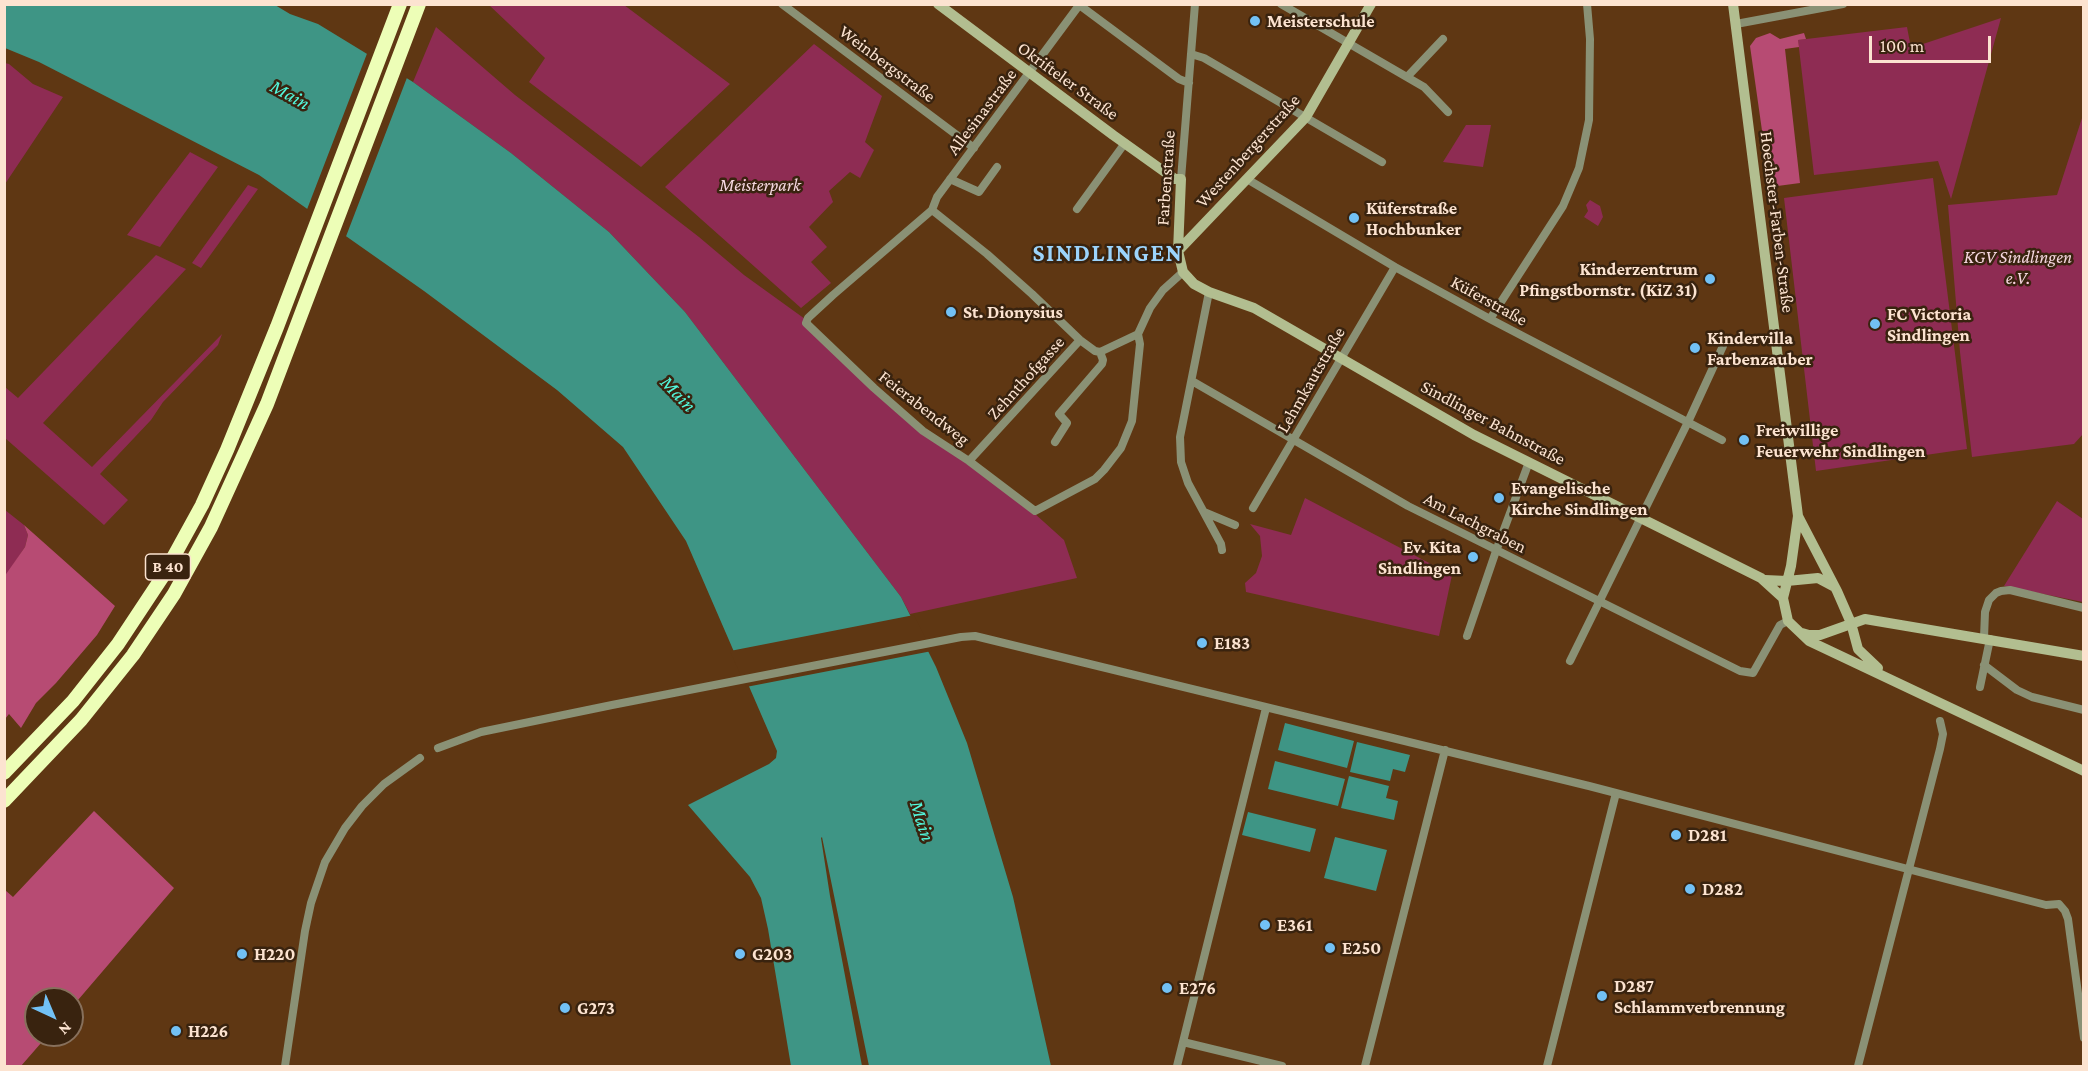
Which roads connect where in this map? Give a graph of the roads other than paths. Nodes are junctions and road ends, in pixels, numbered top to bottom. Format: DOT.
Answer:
graph roads {
  1 [pos="400,4"];
  2 [pos="419,4"];
  3 [pos="782,4"];
  4 [pos="938,4"];
  5 [pos="1196,4"];
  6 [pos="1281,4"];
  7 [pos="1371,4"];
  8 [pos="1587,4"];
  9 [pos="1733,4"];
  10 [pos="1843,4"];
  11 [pos="1079,5"];
  12 [pos="1736,24"];
  13 [pos="1443,39"];
  14 [pos="1349,43"];
  15 [pos="1191,54"];
  16 [pos="1030,74"];
  17 [pos="1407,77"];
  18 [pos="1189,82"];
  19 [pos="1448,112"];
  20 [pos="1306,117"];
  21 [pos="1125,143"];
  22 [pos="974,148"];
  23 [pos="1382,162"];
  24 [pos="997,167"];
  25 [pos="950,179"];
  26 [pos="1181,179"];
  27 [pos="1247,179"];
  28 [pos="1077,209"];
  29 [pos="932,210"];
  30 [pos="1178,251"];
  31 [pos="1395,267"];
  32 [pos="1183,272"];
  33 [pos="1209,292"];
  34 [pos="808,318"];
  35 [pos="1490,319"];
  36 [pos="1138,334"];
  37 [pos="1080,340"];
  38 [pos="1723,346"];
  39 [pos="1100,352"];
  40 [pos="1342,358"];
  41 [pos="1192,381"];
  42 [pos="1688,422"];
  43 [pos="1293,440"];
  44 [pos="1722,440"];
  45 [pos="1055,442"];
  46 [pos="969,461"];
  47 [pos="1529,462"];
  48 [pos="1253,508"];
  49 [pos="1204,512"];
  50 [pos="1798,516"];
  51 [pos="1640,518"];
  52 [pos="1235,525"];
  53 [pos="1221,550"];
  54 [pos="1496,551"];
  55 [pos="1806,579"];
  56 [pos="1764,580"];
  57 [pos="1787,581"];
  58 [pos="1839,596"];
  59 [pos="1784,601"];
  60 [pos="1599,602"];
  61 [pos="2084,608"];
  62 [pos="1788,621"];
  63 [pos="1851,624"];
  64 [pos="1797,631"];
  65 [pos="1826,633"];
  66 [pos="1467,636"];
  67 [pos="1987,639"];
  68 [pos="2084,656"];
  69 [pos="1570,661"];
  70 [pos="1984,665"];
  71 [pos="1898,682"];
  72 [pos="1980,687"];
  73 [pos="1266,708"];
  74 [pos="2084,710"];
  75 [pos="1940,721"];
  76 [pos="438,748"];
  77 [pos="1444,750"];
  78 [pos="420,758"];
  79 [pos="2084,771"];
  80 [pos="4,773"];
  81 [pos="1616,793"];
  82 [pos="4,801"];
  83 [pos="1908,870"];
  84 [pos="2084,1038"];
  85 [pos="1183,1042"];
  86 [pos="285,1066"];
  87 [pos="1177,1066"];
  88 [pos="1282,1066"];
  89 [pos="1365,1066"];
  90 [pos="1547,1066"];
  91 [pos="1858,1066"];
  1 -- 80 [label="highway, B 40"];
  2 -- 82 [label="highway, B 40"];
  3 -- 22 [label="street, Weinbergstraße"];
  4 -- 16 [label="street, Okrifteler Straße"];
  5 -- 15 [label="street, Farbenstraße"];
  6 -- 14 [label="street"];
  7 -- 14 [label="street, Westenbergerstraße"];
  8 -- 35 [label="street"];
  9 -- 12 [label="street, Hoechster-Farben-Straße"];
  10 -- 12 [label="street"];
  11 -- 16 [label="street, Allesinastraße"];
  11 -- 18 [label="street"];
  12 -- 50 [label="street, Hoechster-Farben-Straße"];
  13 -- 17 [label="street"];
  14 -- 17 [label="street"];
  14 -- 20 [label="street, Westenbergerstraße"];
  15 -- 18 [label="street, Farbenstraße"];
  15 -- 20 [label="street"];
  16 -- 21 [label="street, Okrifteler Straße"];
  16 -- 22 [label="street, Allesinastraße"];
  17 -- 19 [label="street"];
  18 -- 26 [label="street, Farbenstraße"];
  20 -- 23 [label="street"];
  20 -- 27 [label="street, Westenbergerstraße"];
  21 -- 26 [label="street, Okrifteler Straße"];
  21 -- 28 [label="street"];
  22 -- 25 [label="street, Allesinastraße"];
  24 -- 25 [label="street, Allesinastraße"];
  25 -- 29 [label="street, Allesinastraße"];
  26 -- 30 [label="street, Farbenstraße"];
  27 -- 30 [label="street, Westenbergerstraße"];
  27 -- 31 [label="street, Küferstraße"];
  29 -- 34 [label="street, Allesinastraße"];
  29 -- 37 [label="street"];
  30 -- 32 [label="street, Farbenstraße"];
  31 -- 35 [label="street, Küferstraße"];
  31 -- 40 [label="street, Lehmkautstraße"];
  32 -- 33 [label="street"];
  32 -- 36 [label="street"];
  33 -- 40 [label="street, Sindlinger Bahnstraße"];
  33 -- 41 [label="street"];
  34 -- 46 [label="street, Feierabendweg"];
  35 -- 42 [label="street, Küferstraße"];
  36 -- 39 [label="street"];
  36 -- 46 [label="street, Feierabendweg"];
  37 -- 39 [label="street"];
  37 -- 46 [label="street, Zehnthofgasse"];
  38 -- 42 [label="street"];
  39 -- 45 [label="street"];
  40 -- 43 [label="street, Lehmkautstraße"];
  40 -- 47 [label="street, Sindlinger Bahnstraße"];
  41 -- 43 [label="street, Am Lachgraben"];
  41 -- 49 [label="street"];
  42 -- 44 [label="street, Küferstraße"];
  42 -- 51 [label="street"];
  43 -- 48 [label="street, Lehmkautstraße"];
  43 -- 54 [label="street, Am Lachgraben"];
  47 -- 51 [label="street, Sindlinger Bahnstraße"];
  47 -- 54 [label="street"];
  49 -- 52 [label="street"];
  49 -- 53 [label="street"];
  50 -- 57 [label="street, Hoechster-Farben-Straße"];
  50 -- 58 [label="street, Hoechster-Farben-Straße"];
  51 -- 56 [label="street, Sindlinger Bahnstraße"];
  51 -- 60 [label="street"];
  54 -- 60 [label="street, Am Lachgraben"];
  54 -- 66 [label="street"];
  55 -- 57 [label="street, Sindlinger Bahnstraße"];
  55 -- 58 [label="street"];
  55 -- 59 [label="street"];
  56 -- 57 [label="street, Sindlinger Bahnstraße"];
  56 -- 59 [label="street, Sindlinger Bahnstraße"];
  57 -- 59 [label="street, Hoechster-Farben-Straße"];
  58 -- 63 [label="street, Hoechster-Farben-Straße"];
  58 -- 65 [label="street"];
  59 -- 62 [label="street, Hoechster-Farben-Straße"];
  60 -- 62 [label="street, Am Lachgraben"];
  60 -- 69 [label="street"];
  61 -- 67 [label="street"];
  62 -- 64 [label="street, Hoechster-Farben-Straße"];
  63 -- 65 [label="street"];
  63 -- 67 [label="street"];
  63 -- 71 [label="street, Hoechster-Farben-Straße"];
  64 -- 65 [label="street"];
  64 -- 71 [label="street, Hoechster-Farben-Straße"];
  67 -- 68 [label="street"];
  67 -- 70 [label="street"];
  70 -- 72 [label="street"];
  70 -- 74 [label="street"];
  71 -- 79 [label="street, Hoechster-Farben-Straße"];
  73 -- 76 [label="street"];
  73 -- 77 [label="street"];
  73 -- 85 [label="street"];
  75 -- 83 [label="street"];
  77 -- 81 [label="street"];
  77 -- 89 [label="street"];
  78 -- 86 [label="street"];
  81 -- 83 [label="street"];
  81 -- 90 [label="street"];
  83 -- 84 [label="street"];
  83 -- 91 [label="street"];
  85 -- 87 [label="street"];
  85 -- 88 [label="street"];
}
